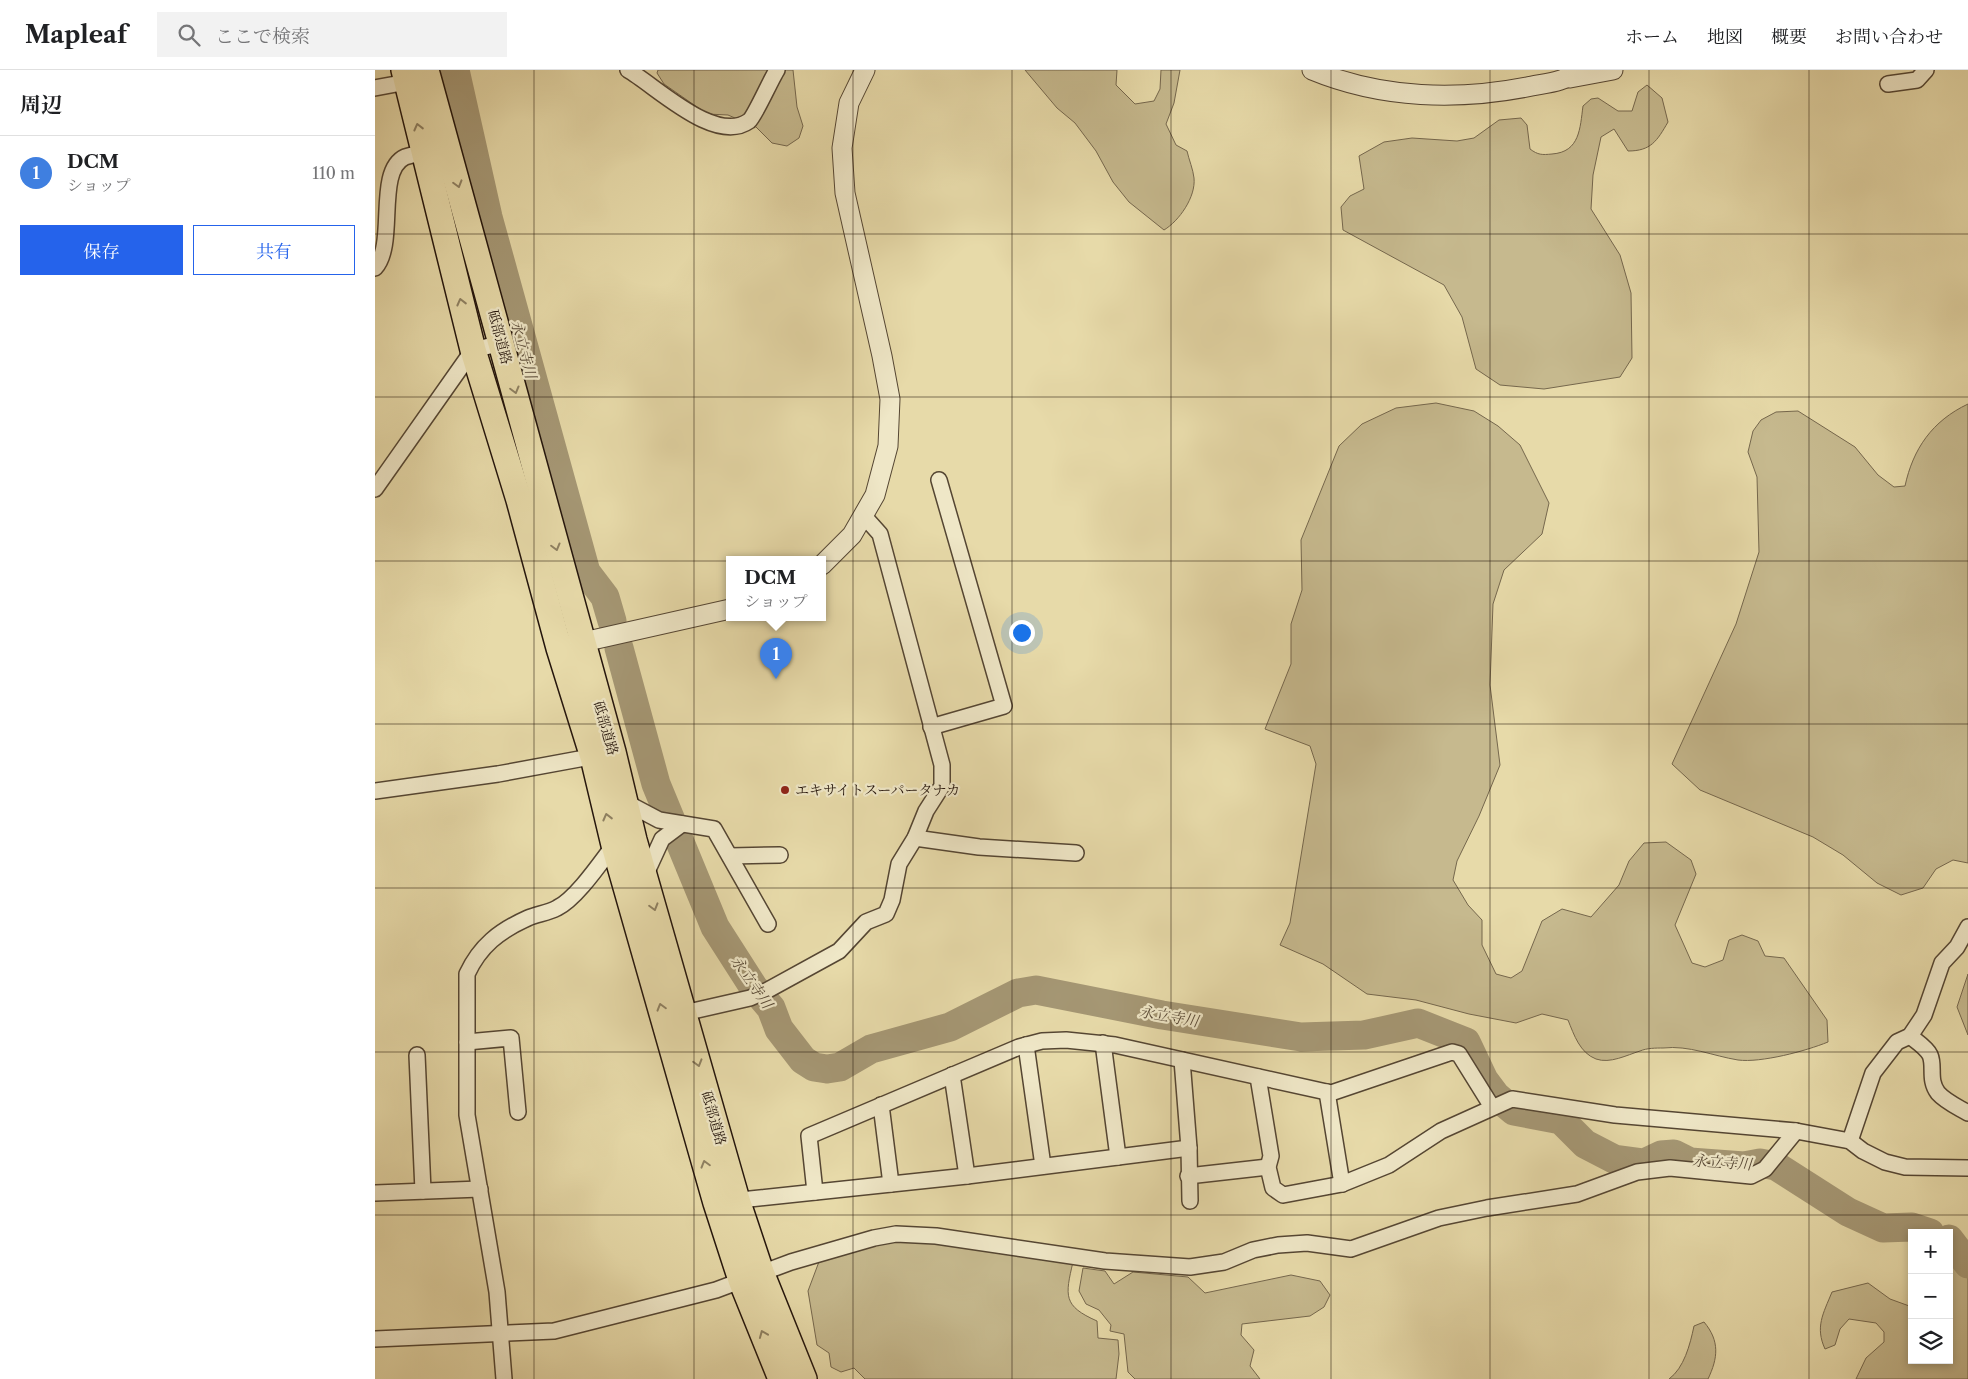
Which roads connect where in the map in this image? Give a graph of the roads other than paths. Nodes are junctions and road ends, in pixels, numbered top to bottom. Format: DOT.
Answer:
graph roads {
  1 [pos="628,70"];
  2 [pos="777,70"];
  3 [pos="865,70"];
  4 [pos="1312,70"];
  5 [pos="1613,70"];
  6 [pos="1926,70"];
  7 [pos="412,74"];
  8 [pos="1574,74"];
  9 [pos="1888,84"];
  10 [pos="375,88"];
  11 [pos="436,150"];
  12 [pos="375,268"];
  13 [pos="502,343"];
  14 [pos="473,350"];
  15 [pos="939,480"];
  16 [pos="375,489"];
  17 [pos="863,515"];
  18 [pos="826,561"];
  19 [pos="726,611"];
  20 [pos="570,645"];
  21 [pos="931,727"];
  22 [pos="603,755"];
  23 [pos="375,791"];
  24 [pos="625,802"];
  25 [pos="683,824"];
  26 [pos="915,838"];
  27 [pos="624,842"];
  28 [pos="1076,853"];
  29 [pos="781,855"];
  30 [pos="730,856"];
  31 [pos="645,876"];
  32 [pos="768,924"];
  33 [pos="1968,927"];
  34 [pos="684,1013"];
  35 [pos="1910,1036"];
  36 [pos="467,1042"];
  37 [pos="1103,1043"];
  38 [pos="1026,1045"];
  39 [pos="417,1055"];
  40 [pos="1182,1060"];
  41 [pos="952,1075"];
  42 [pos="1258,1077"];
  43 [pos="1327,1092"];
  44 [pos="881,1105"];
  45 [pos="1494,1106"];
  46 [pos="518,1112"];
  47 [pos="1968,1113"];
  48 [pos="1796,1131"];
  49 [pos="1850,1141"];
  50 [pos="1189,1148"];
  51 [pos="1118,1157"];
  52 [pos="1043,1166"];
  53 [pos="1268,1167"];
  54 [pos="1968,1168"];
  55 [pos="967,1176"];
  56 [pos="1188,1176"];
  57 [pos="891,1184"];
  58 [pos="1342,1184"];
  59 [pos="480,1189"];
  60 [pos="423,1191"];
  61 [pos="815,1192"];
  62 [pos="375,1193"];
  63 [pos="727,1201"];
  64 [pos="1190,1201"];
  65 [pos="751,1276"];
  66 [pos="501,1334"];
  67 [pos="375,1339"];
  68 [pos="504,1379"];
  69 [pos="781,1379"];
  70 [pos="804,1379"];
  1 -- 2 [label="street"];
  3 -- 17 [label="street"];
  4 -- 8 [label="street"];
  5 -- 8 [label="street"];
  6 -- 9 [label="street"];
  7 -- 10 [label="street"];
  7 -- 11 [label="highway, 砥部道路"];
  11 -- 12 [label="street"];
  11 -- 13 [label="highway, 砥部道路, one-way"];
  14 -- 11 [label="highway, 砥部道路, one-way"];
  13 -- 14 [label="street"];
  13 -- 20 [label="highway, 砥部道路, one-way"];
  14 -- 16 [label="street"];
  14 -- 20 [label="highway, 砥部道路"];
  15 -- 21 [label="street"];
  17 -- 18 [label="street"];
  17 -- 21 [label="street"];
  19 -- 20 [label="street"];
  20 -- 22 [label="highway, 砥部道路"];
  21 -- 26 [label="street"];
  22 -- 23 [label="street"];
  22 -- 24 [label="highway, 砥部道路"];
  27 -- 22 [label="highway, 砥部道路, one-way"];
  24 -- 25 [label="street"];
  24 -- 27 [label="highway, 砥部道路"];
  25 -- 30 [label="street"];
  25 -- 31 [label="street"];
  26 -- 28 [label="street"];
  26 -- 34 [label="street"];
  27 -- 31 [label="highway, 砥部道路"];
  27 -- 36 [label="street"];
  63 -- 27 [label="highway, 砥部道路, one-way"];
  29 -- 30 [label="street"];
  30 -- 32 [label="street"];
  31 -- 34 [label="highway, 砥部道路, one-way"];
  33 -- 35 [label="street"];
  34 -- 63 [label="highway, 砥部道路, one-way"];
  35 -- 47 [label="street"];
  35 -- 49 [label="street"];
  36 -- 46 [label="street"];
  36 -- 59 [label="street"];
  37 -- 38 [label="street"];
  37 -- 40 [label="street"];
  37 -- 51 [label="street"];
  38 -- 41 [label="street"];
  38 -- 52 [label="street"];
  39 -- 60 [label="street"];
  40 -- 42 [label="street"];
  40 -- 50 [label="street"];
  41 -- 44 [label="street"];
  41 -- 55 [label="street"];
  42 -- 43 [label="street"];
  42 -- 53 [label="street"];
  43 -- 45 [label="street"];
  43 -- 58 [label="street"];
  44 -- 57 [label="street"];
  44 -- 61 [label="street"];
  45 -- 48 [label="street"];
  45 -- 58 [label="street"];
  48 -- 49 [label="street"];
  48 -- 65 [label="street"];
  49 -- 54 [label="street"];
  50 -- 51 [label="street"];
  50 -- 56 [label="street"];
  51 -- 52 [label="street"];
  52 -- 55 [label="street"];
  53 -- 56 [label="street"];
  53 -- 58 [label="street"];
  55 -- 57 [label="street"];
  56 -- 64 [label="street"];
  57 -- 61 [label="street"];
  59 -- 60 [label="street"];
  59 -- 66 [label="street"];
  60 -- 62 [label="street"];
  61 -- 63 [label="street"];
  63 -- 65 [label="highway, 砥部道路"];
  65 -- 66 [label="street"];
  69 -- 65 [label="highway, 砥部道路, one-way"];
  65 -- 70 [label="highway, 砥部道路"];
  66 -- 67 [label="street"];
  66 -- 68 [label="street"];
}
